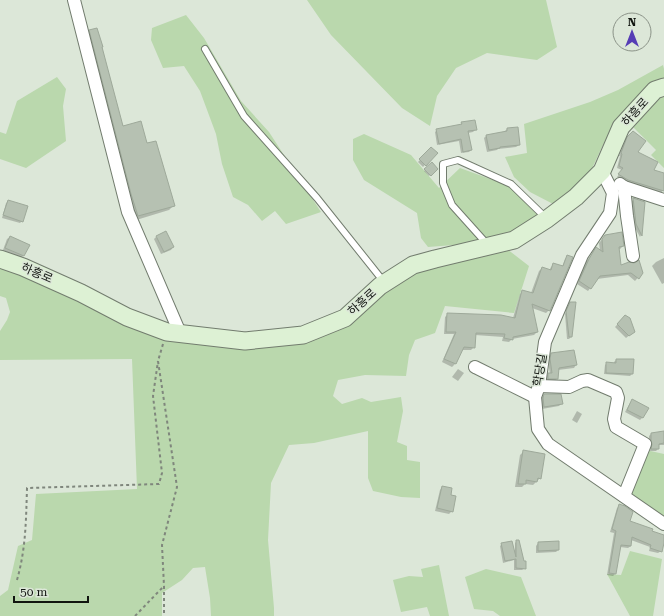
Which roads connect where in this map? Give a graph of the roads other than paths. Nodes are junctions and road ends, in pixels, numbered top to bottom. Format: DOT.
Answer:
graph roads {
  1 [pos="74,0"];
  2 [pos="204,49"];
  3 [pos="664,87"];
  4 [pos="602,171"];
  5 [pos="624,187"];
  6 [pos="664,200"];
  7 [pos="547,219"];
  8 [pos="490,246"];
  9 [pos="634,256"];
  10 [pos="0,259"];
  11 [pos="385,283"];
  12 [pos="174,333"];
  13 [pos="475,367"];
  14 [pos="537,391"];
  15 [pos="624,496"];
  16 [pos="664,524"];
  1 -- 12 [label="street"];
  2 -- 11 [label="lane"];
  3 -- 4 [label="street, 하흥로"];
  4 -- 5 [label="street"];
  4 -- 7 [label="street, 하흥로"];
  4 -- 14 [label="street, 학당길"];
  5 -- 6 [label="street"];
  5 -- 9 [label="street"];
  7 -- 8 [label="street, 하흥로"];
  7 -- 8 [label="lane"];
  8 -- 11 [label="street, 하흥로"];
  10 -- 12 [label="street, 하흥로"];
  11 -- 12 [label="street, 하흥로"];
  13 -- 14 [label="street"];
  14 -- 15 [label="street, 학당길"];
  14 -- 15 [label="street"];
  15 -- 16 [label="street, 학당길"];
}
